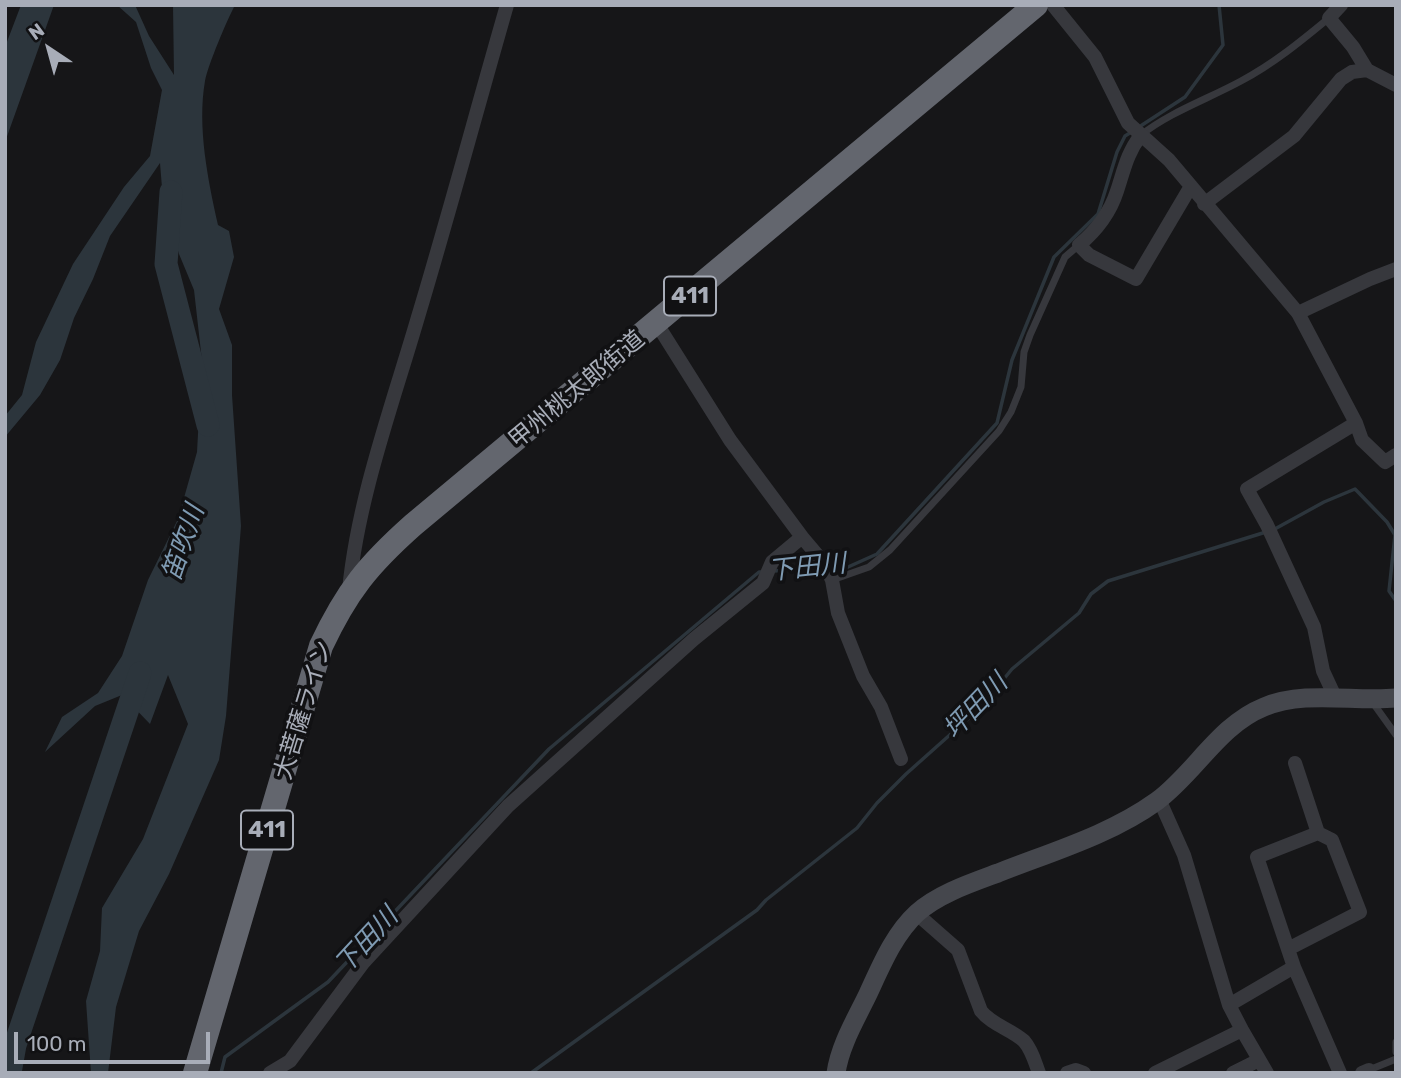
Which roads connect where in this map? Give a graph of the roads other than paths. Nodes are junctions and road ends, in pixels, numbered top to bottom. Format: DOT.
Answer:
graph roads {
  1 [pos="507,5"];
  2 [pos="1341,5"];
  3 [pos="1040,6"];
  4 [pos="1329,18"];
  5 [pos="1367,70"];
  6 [pos="1396,85"];
  7 [pos="1140,135"];
  8 [pos="1191,187"];
  9 [pos="1205,204"];
  10 [pos="1079,245"];
  11 [pos="1396,269"];
  12 [pos="1298,313"];
  13 [pos="657,324"];
  14 [pos="1356,423"];
  15 [pos="1396,455"];
  16 [pos="802,537"];
  17 [pos="831,578"];
  18 [pos="349,592"];
  19 [pos="1396,698"];
  20 [pos="1336,699"];
  21 [pos="1370,700"];
  22 [pos="1396,735"];
  23 [pos="901,759"];
  24 [pos="1295,763"];
  25 [pos="1158,799"];
  26 [pos="1318,833"];
  27 [pos="917,914"];
  28 [pos="1288,949"];
  29 [pos="1294,967"];
  30 [pos="1229,1004"];
  31 [pos="1242,1030"];
  32 [pos="1396,1042"];
  33 [pos="1396,1052"];
  34 [pos="1396,1059"];
  35 [pos="1263,1066"];
  36 [pos="1366,1071"];
  37 [pos="195,1073"];
  38 [pos="270,1073"];
  39 [pos="836,1073"];
  40 [pos="1039,1073"];
  41 [pos="1067,1073"];
  42 [pos="1084,1073"];
  43 [pos="1155,1073"];
  44 [pos="1233,1073"];
  45 [pos="1340,1073"];
  1 -- 18 [label="street"];
  2 -- 4 [label="street"];
  3 -- 7 [label="street"];
  3 -- 13 [label="highway, 甲州桃太郎街道 / 411"];
  4 -- 5 [label="street"];
  4 -- 7 [label="lane"];
  5 -- 6 [label="street"];
  5 -- 9 [label="street"];
  7 -- 8 [label="street"];
  7 -- 10 [label="street"];
  8 -- 9 [label="street"];
  8 -- 10 [label="street"];
  9 -- 12 [label="street"];
  10 -- 17 [label="lane"];
  11 -- 12 [label="street"];
  12 -- 14 [label="street"];
  13 -- 16 [label="street"];
  13 -- 18 [label="highway, 甲州桃太郎街道 / 411"];
  14 -- 15 [label="street"];
  14 -- 20 [label="street"];
  16 -- 17 [label="street"];
  16 -- 38 [label="street"];
  17 -- 23 [label="street"];
  18 -- 37 [label="highway, 大菩薩ライン / 411"];
  19 -- 21 [label="street"];
  20 -- 21 [label="street"];
  20 -- 25 [label="street"];
  21 -- 22 [label="lane"];
  24 -- 26 [label="street"];
  25 -- 27 [label="street"];
  25 -- 30 [label="street"];
  26 -- 28 [label="street"];
  26 -- 28 [label="street"];
  27 -- 39 [label="street"];
  27 -- 40 [label="street"];
  28 -- 29 [label="street"];
  29 -- 30 [label="street"];
  29 -- 45 [label="street"];
  30 -- 31 [label="street"];
  31 -- 35 [label="street"];
  31 -- 43 [label="street"];
  32 -- 33 [label="lane"];
  34 -- 36 [label="lane"];
  35 -- 44 [label="street"];
  41 -- 42 [label="street"];
}
